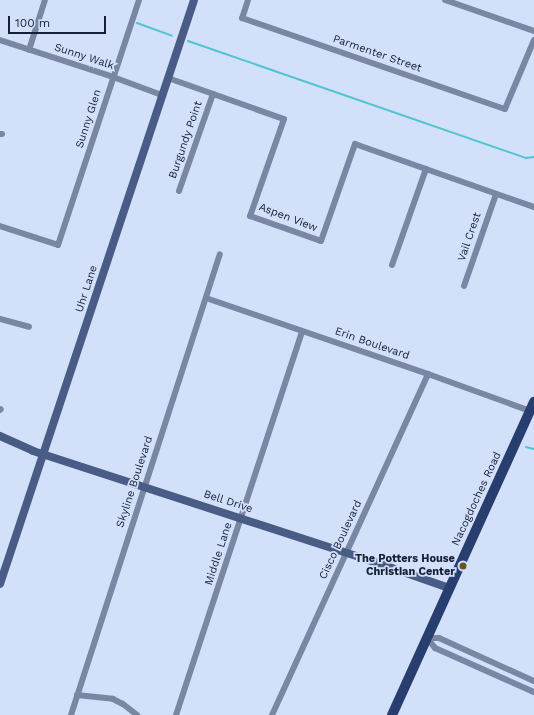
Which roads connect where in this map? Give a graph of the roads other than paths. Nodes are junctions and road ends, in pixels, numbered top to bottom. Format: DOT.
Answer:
graph roads {
  1 [pos="45,0"];
  2 [pos="138,0"];
  3 [pos="194,0"];
  4 [pos="248,0"];
  5 [pos="445,0"];
  6 [pos="534,31"];
  7 [pos="0,40"];
  8 [pos="534,40"];
  9 [pos="28,50"];
  10 [pos="113,77"];
  11 [pos="168,78"];
  12 [pos="213,94"];
  13 [pos="162,95"];
  14 [pos="426,169"];
  15 [pos="179,191"];
  16 [pos="496,194"];
  17 [pos="534,207"];
  18 [pos="0,226"];
  19 [pos="220,255"];
  20 [pos="392,265"];
  21 [pos="464,286"];
  22 [pos="206,298"];
  23 [pos="0,320"];
  24 [pos="29,327"];
  25 [pos="302,331"];
  26 [pos="428,374"];
  27 [pos="532,406"];
  28 [pos="0,436"];
  29 [pos="44,454"];
  30 [pos="144,486"];
  31 [pos="242,518"];
  32 [pos="346,552"];
  33 [pos="0,584"];
  34 [pos="449,588"];
  35 [pos="427,638"];
  36 [pos="534,681"];
  37 [pos="534,692"];
  38 [pos="77,695"];
  39 [pos="70,715"];
  40 [pos="137,715"];
  41 [pos="176,715"];
  42 [pos="272,715"];
  43 [pos="392,715"];
  1 -- 9 [label="street"];
  2 -- 10 [label="street, Sunny Glen"];
  3 -- 11 [label="street, Uhr Lane"];
  4 -- 8 [label="street, Parmenter Street"];
  5 -- 6 [label="street"];
  7 -- 9 [label="street, Sunny Walk"];
  9 -- 10 [label="street, Sunny Walk"];
  10 -- 13 [label="street, Sunny Walk"];
  10 -- 18 [label="street, Sunny Glen"];
  11 -- 12 [label="street, Aspen View"];
  11 -- 13 [label="street, Uhr Lane"];
  12 -- 14 [label="street, Aspen View"];
  12 -- 15 [label="street, Burgundy Point"];
  13 -- 29 [label="street, Uhr Lane"];
  14 -- 16 [label="street, Aspen View"];
  14 -- 20 [label="street"];
  16 -- 17 [label="street, Aspen View"];
  16 -- 21 [label="street, Vail Crest"];
  19 -- 22 [label="street, Skyline Boulevard"];
  22 -- 25 [label="street, Erin Boulevard"];
  22 -- 30 [label="street, Skyline Boulevard"];
  23 -- 24 [label="street"];
  25 -- 26 [label="street, Erin Boulevard"];
  25 -- 31 [label="street, Middle Lane"];
  26 -- 27 [label="street, Erin Boulevard"];
  26 -- 32 [label="street, Cisco Boulevard"];
  27 -- 34 [label="main road, Nacogdoches Road"];
  28 -- 29 [label="street, Bell Drive"];
  29 -- 30 [label="street, Bell Drive"];
  29 -- 33 [label="street, Uhr Lane"];
  30 -- 31 [label="street, Bell Drive"];
  30 -- 38 [label="street, Skyline Boulevard"];
  31 -- 32 [label="street, Bell Drive"];
  31 -- 41 [label="street, Middle Lane"];
  32 -- 34 [label="street, Bell Drive"];
  32 -- 42 [label="street, Cisco Boulevard"];
  34 -- 35 [label="main road, Nacogdoches Road"];
  35 -- 36 [label="street"];
  35 -- 37 [label="street"];
  35 -- 43 [label="main road, Nacogdoches Road"];
  38 -- 39 [label="street, Skyline Boulevard"];
  38 -- 40 [label="street"];
}
